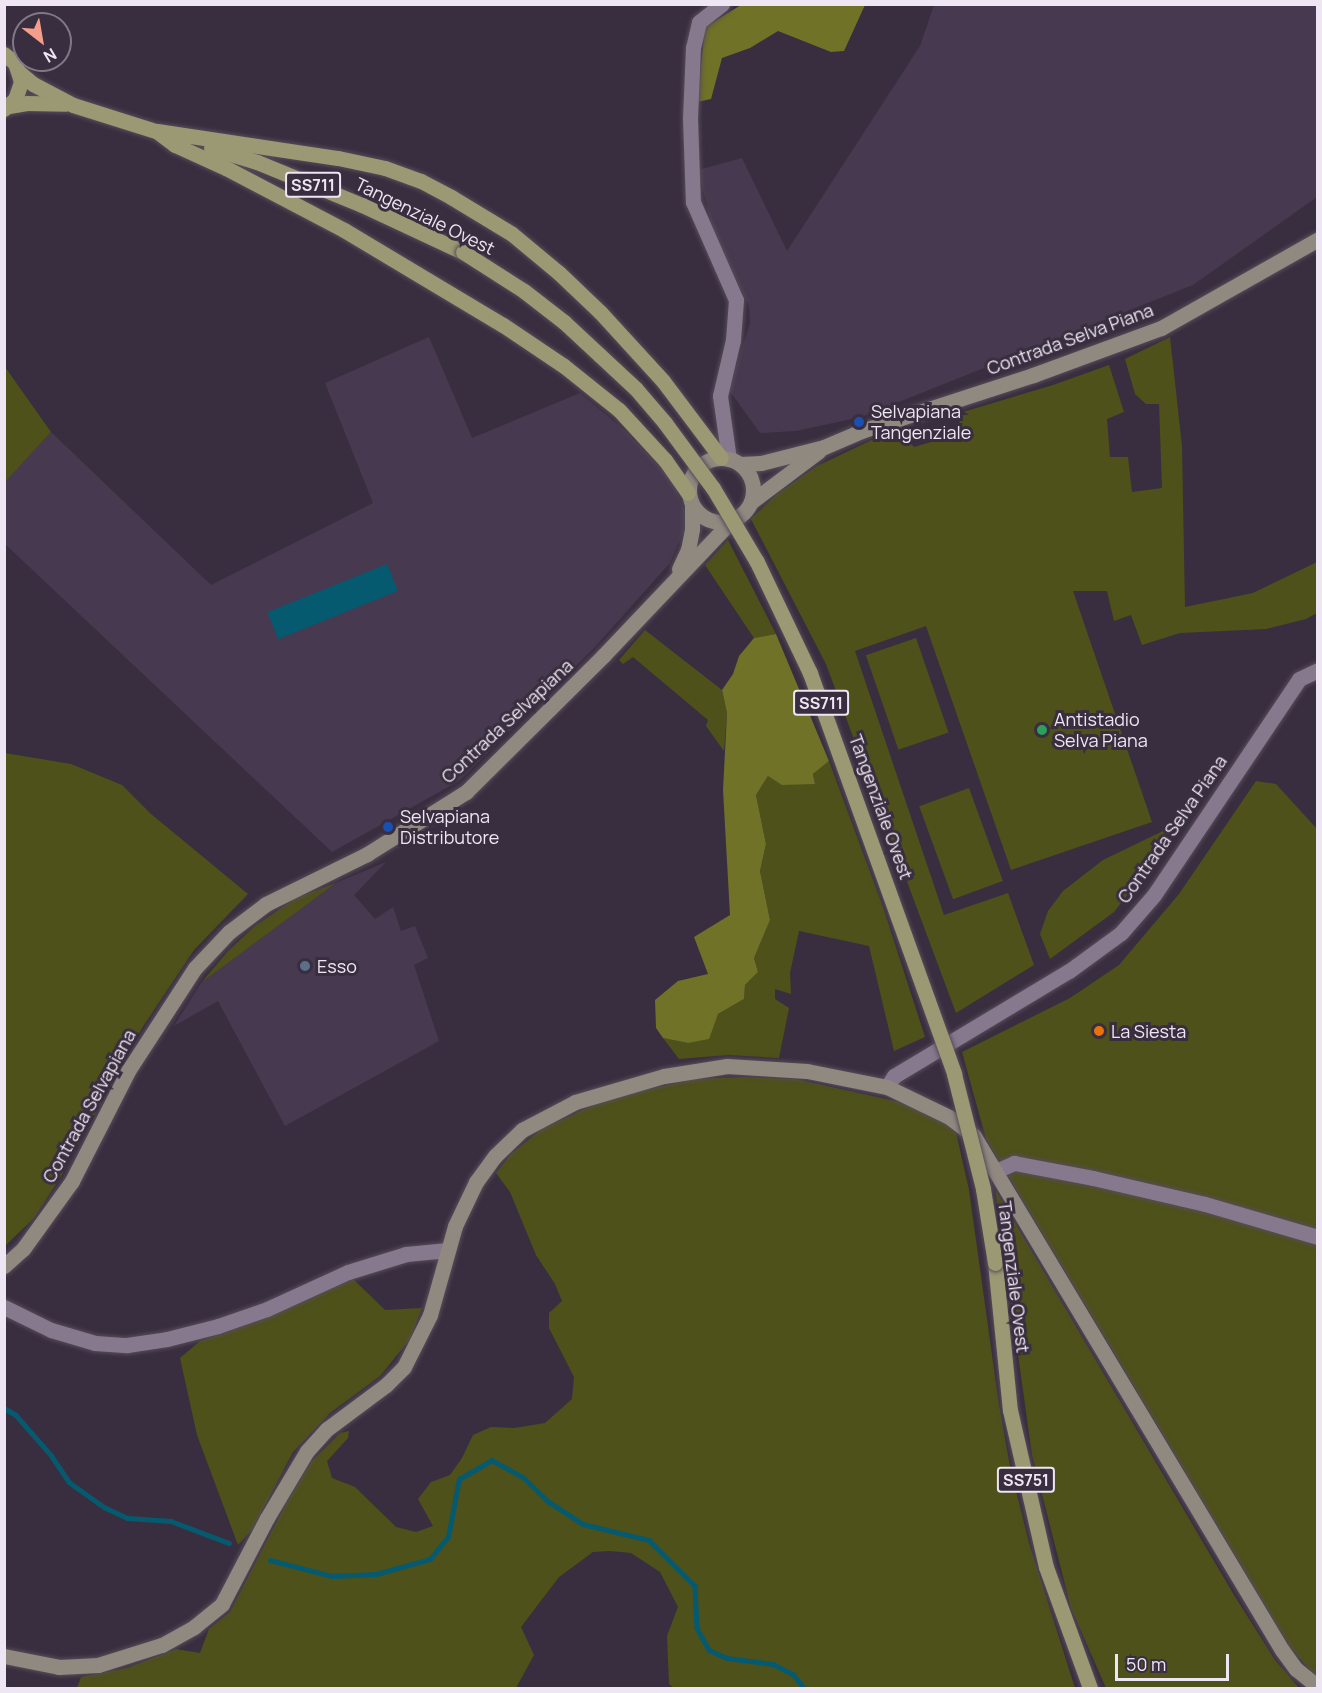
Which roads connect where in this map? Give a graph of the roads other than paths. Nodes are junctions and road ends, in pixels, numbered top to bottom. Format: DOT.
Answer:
graph roads {
  1 [pos="722,4"];
  2 [pos="4,54"];
  3 [pos="20,73"];
  4 [pos="74,105"];
  5 [pos="7,107"];
  6 [pos="157,131"];
  7 [pos="1317,240"];
  8 [pos="824,447"];
  9 [pos="730,460"];
  10 [pos="690,499"];
  11 [pos="751,502"];
  12 [pos="730,521"];
  13 [pos="675,580"];
  14 [pos="1317,670"];
  15 [pos="887,1087"];
  16 [pos="996,1171"];
  17 [pos="1317,1237"];
  18 [pos="448,1250"];
  19 [pos="995,1263"];
  20 [pos="4,1266"];
  21 [pos="4,1307"];
  22 [pos="4,1656"];
  23 [pos="1317,1688"];
  24 [pos="1090,1689"];
  1 -- 9 [label="street"];
  2 -- 3 [label="main road, Tangenziale Ovest"];
  3 -- 4 [label="main road, Tangenziale Ovest / SS711"];
  3 -- 5 [label="main road"];
  4 -- 5 [label="main road, Tangenziale Ovest / SS711"];
  4 -- 6 [label="main road, Tangenziale Ovest / SS711"];
  6 -- 9 [label="main road"];
  6 -- 10 [label="main road"];
  6 -- 19 [label="main road, Tangenziale Ovest / SS711, bridge"];
  7 -- 8 [label="main road, Contrada Selva Piana"];
  8 -- 9 [label="main road"];
  8 -- 11 [label="main road"];
  9 -- 10 [label="main road"];
  9 -- 11 [label="main road"];
  10 -- 12 [label="main road"];
  10 -- 13 [label="main road, Contrada Selvapiana"];
  11 -- 12 [label="main road"];
  12 -- 13 [label="main road, Contrada Selvapiana"];
  13 -- 20 [label="main road, Contrada Selvapiana"];
  14 -- 15 [label="street, Contrada Selva Piana"];
  15 -- 16 [label="main road"];
  15 -- 18 [label="main road"];
  16 -- 17 [label="street"];
  16 -- 23 [label="main road"];
  18 -- 21 [label="street"];
  18 -- 22 [label="main road"];
  19 -- 24 [label="main road, Tangenziale Ovest / SS751"];
}
